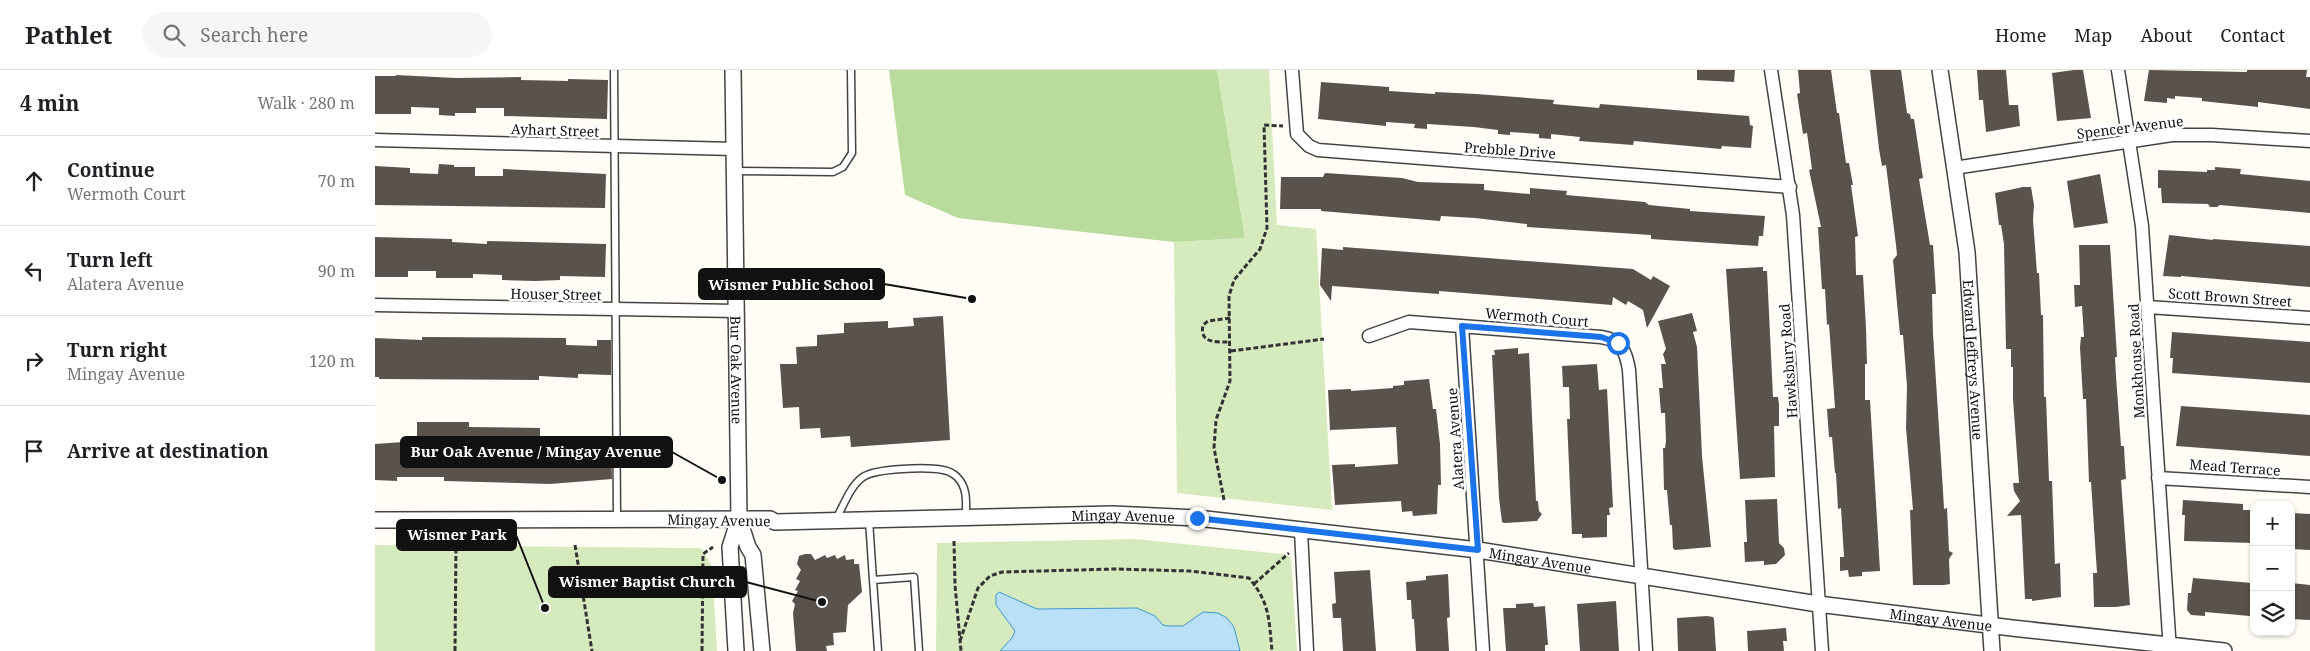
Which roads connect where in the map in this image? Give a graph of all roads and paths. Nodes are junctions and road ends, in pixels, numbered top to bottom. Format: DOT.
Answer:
graph roads {
  1 [pos="614,70"];
  2 [pos="733,70"];
  3 [pos="851,70"];
  4 [pos="1292,70"];
  5 [pos="1771,70"];
  6 [pos="1940,70"];
  7 [pos="2118,70"];
  8 [pos="1283,126"];
  9 [pos="375,140"];
  10 [pos="2129,140"];
  11 [pos="2310,141"];
  12 [pos="614,146"];
  13 [pos="735,149"];
  14 [pos="1954,168"];
  15 [pos="735,171"];
  16 [pos="1790,187"];
  17 [pos="375,305"];
  18 [pos="2148,307"];
  19 [pos="615,310"];
  20 [pos="737,311"];
  21 [pos="1230,318"];
  22 [pos="2310,318"];
  23 [pos="1462,326"];
  24 [pos="1369,336"];
  25 [pos="1324,339"];
  26 [pos="1231,342"];
  27 [pos="1231,351"];
  28 [pos="2158,478"];
  29 [pos="2310,487"];
  30 [pos="1223,500"];
  31 [pos="966,518"];
  32 [pos="617,519"];
  33 [pos="739,519"];
  34 [pos="375,520"];
  35 [pos="835,520"];
  36 [pos="869,520"];
  37 [pos="1301,531"];
  38 [pos="954,541"];
  39 [pos="456,544"];
  40 [pos="575,544"];
  41 [pos="713,547"];
  42 [pos="1478,550"];
  43 [pos="1289,553"];
  44 [pos="1641,576"];
  45 [pos="873,580"];
  46 [pos="1254,584"];
  47 [pos="1819,604"];
  48 [pos="1991,626"];
  49 [pos="960,641"];
  50 [pos="2169,649"];
  51 [pos="455,651"];
  52 [pos="592,651"];
  53 [pos="702,651"];
  54 [pos="736,651"];
  55 [pos="762,651"];
  56 [pos="877,651"];
  57 [pos="919,651"];
  58 [pos="961,651"];
  59 [pos="1271,651"];
  60 [pos="1307,651"];
  61 [pos="1483,651"];
  62 [pos="1646,651"];
  63 [pos="1822,651"];
  64 [pos="1992,651"];
  65 [pos="2224,651"];
  1 -- 12 [label="lane"];
  2 -- 13 [label="street, Bur Oak Avenue"];
  3 -- 15 [label="lane"];
  4 -- 16 [label="street, Prebble Drive"];
  5 -- 16 [label="street, Hawksbury Road"];
  6 -- 14 [label="street, Edward Jeffreys Avenue"];
  7 -- 10 [label="street, Monkhouse Road"];
  8 -- 21 [label="path"];
  9 -- 12 [label="street, Ayhart Street"];
  10 -- 11 [label="street, Spencer Avenue"];
  10 -- 14 [label="street, Spencer Avenue"];
  10 -- 18 [label="street, Monkhouse Road"];
  12 -- 13 [label="street, Ayhart Street"];
  12 -- 19 [label="lane"];
  13 -- 15 [label="street, Bur Oak Avenue"];
  14 -- 48 [label="street, Edward Jeffreys Avenue"];
  15 -- 20 [label="street, Bur Oak Avenue"];
  16 -- 47 [label="street, Hawksbury Road"];
  17 -- 19 [label="street, Houser Street"];
  18 -- 22 [label="street, Scott Brown Street"];
  18 -- 28 [label="street, Monkhouse Road"];
  19 -- 20 [label="street, Houser Street"];
  19 -- 32 [label="lane"];
  20 -- 33 [label="street, Bur Oak Avenue"];
  21 -- 26 [label="path"];
  21 -- 26 [label="path"];
  23 -- 24 [label="street, Wermoth Court"];
  23 -- 42 [label="street, Alatera Avenue"];
  23 -- 44 [label="street, Wermoth Court"];
  25 -- 27 [label="path"];
  26 -- 27 [label="path"];
  27 -- 30 [label="path"];
  28 -- 29 [label="street, Mead Terrace"];
  28 -- 50 [label="street, Monkhouse Road"];
  31 -- 35 [label="lane"];
  31 -- 36 [label="street, Mingay Avenue"];
  31 -- 37 [label="street, Mingay Avenue"];
  32 -- 33 [label="street, Mingay Avenue"];
  32 -- 34 [label="street, Mingay Avenue"];
  33 -- 35 [label="street, Mingay Avenue"];
  33 -- 54 [label="street, Bur Oak Avenue"];
  33 -- 55 [label="street, Bur Oak Avenue"];
  35 -- 36 [label="street, Mingay Avenue"];
  36 -- 45 [label="lane"];
  37 -- 42 [label="street, Mingay Avenue"];
  37 -- 60 [label="street"];
  38 -- 49 [label="path"];
  39 -- 51 [label="path"];
  40 -- 52 [label="path"];
  41 -- 53 [label="path"];
  42 -- 44 [label="street, Mingay Avenue"];
  42 -- 61 [label="street, Alatera Avenue"];
  43 -- 46 [label="path"];
  44 -- 47 [label="street, Mingay Avenue"];
  44 -- 62 [label="street, Wermoth Court"];
  45 -- 56 [label="lane"];
  45 -- 57 [label="lane"];
  46 -- 49 [label="path"];
  46 -- 59 [label="path"];
  47 -- 48 [label="street, Mingay Avenue"];
  47 -- 63 [label="street, Hawksbury Road"];
  48 -- 50 [label="street, Mingay Avenue"];
  48 -- 64 [label="street, Edward Jeffreys Avenue"];
  49 -- 58 [label="path"];
  50 -- 65 [label="street, Mingay Avenue"];
}
